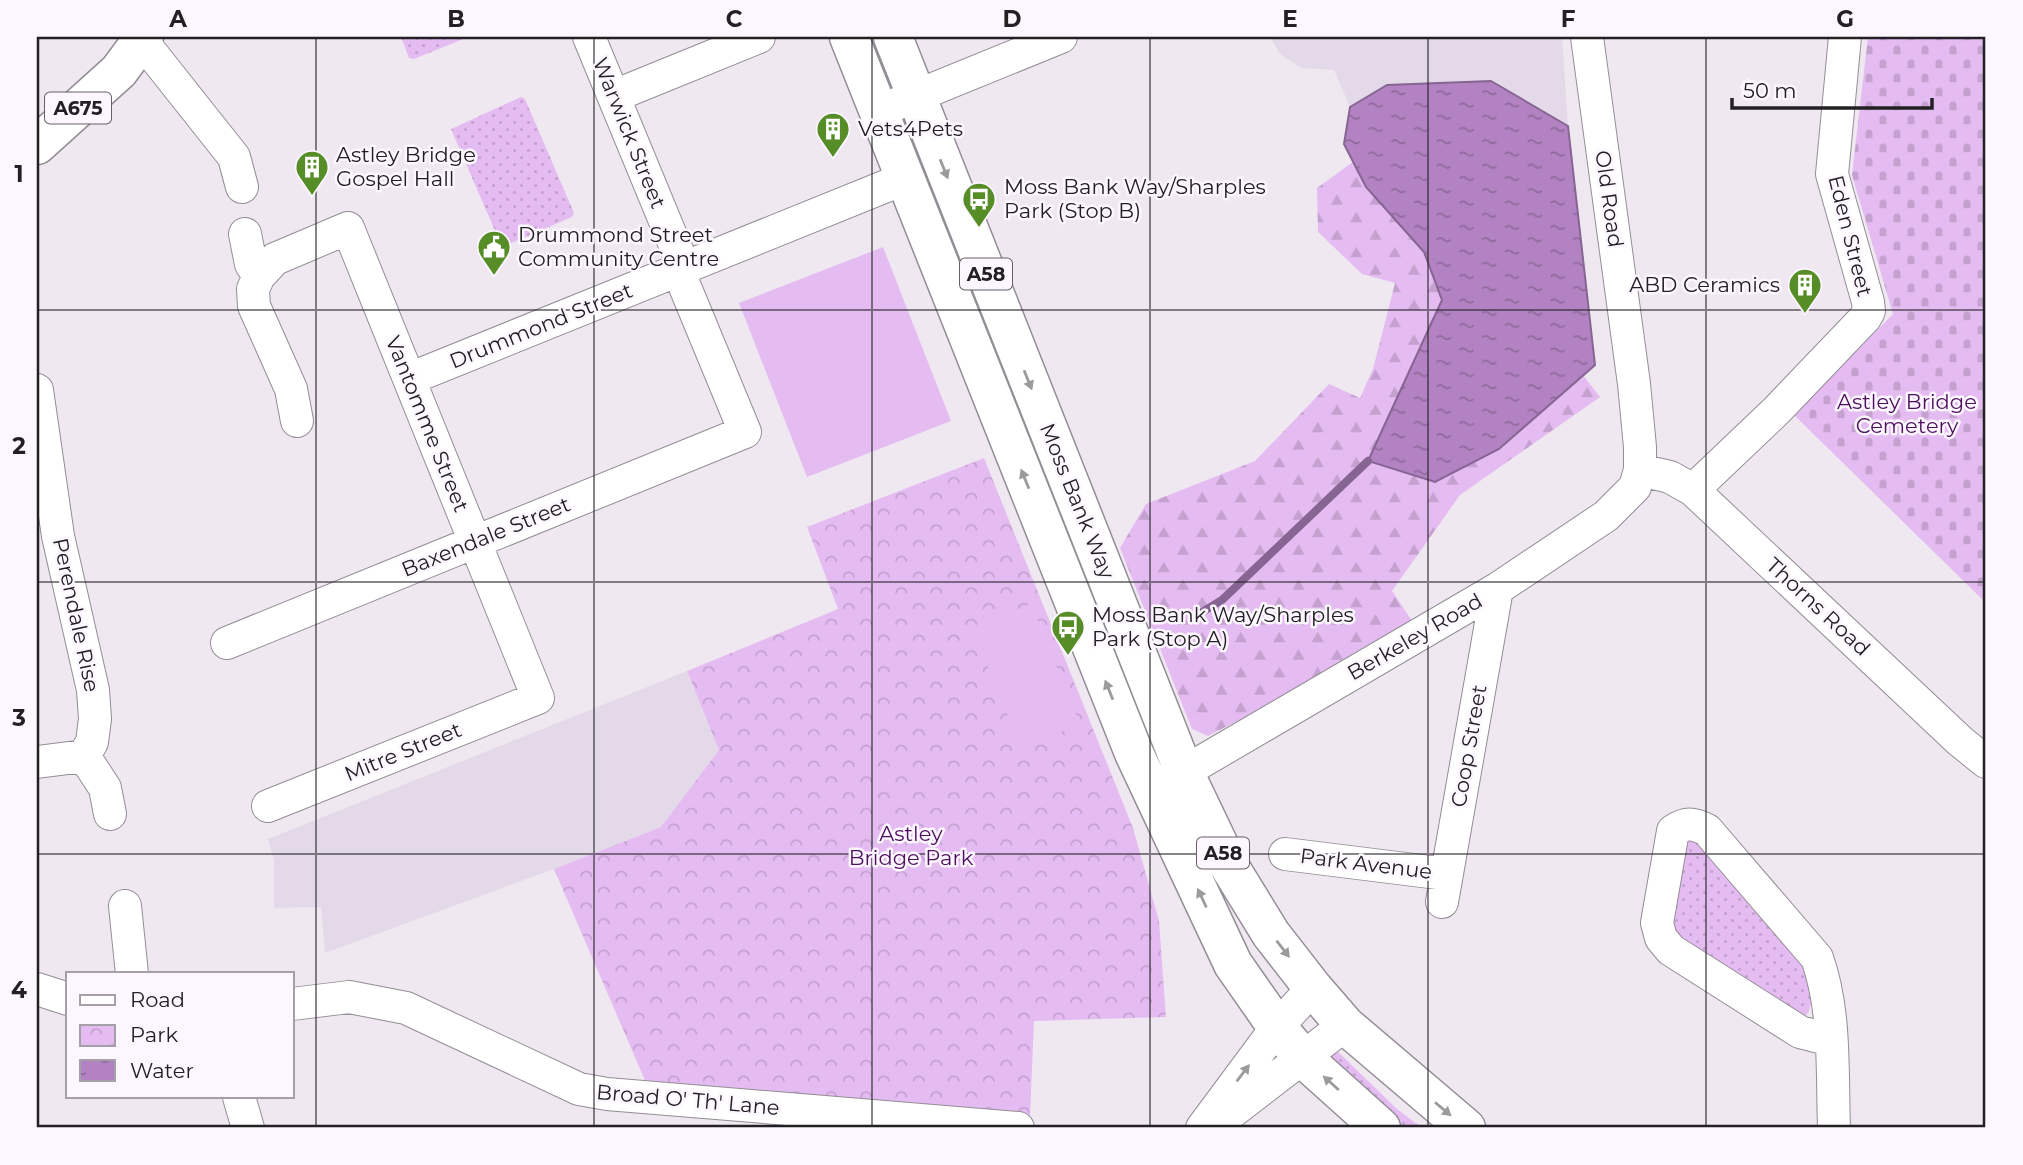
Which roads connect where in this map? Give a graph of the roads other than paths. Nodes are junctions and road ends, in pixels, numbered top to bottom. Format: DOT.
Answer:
graph roads {
  1 [pos="589,37"];
  2 [pos="759,37"];
  3 [pos="849,37"];
  4 [pos="893,37"];
  5 [pos="1062,37"];
  6 [pos="1587,37"];
  7 [pos="1845,37"];
  8 [pos="145,48"];
  9 [pos="614,96"];
  10 [pos="915,96"];
  11 [pos="880,111"];
  12 [pos="37,145"];
  13 [pos="906,178"];
  14 [pos="242,187"];
  15 [pos="246,234"];
  16 [pos="681,269"];
  17 [pos="259,276"];
  18 [pos="409,379"];
  19 [pos="37,390"];
  20 [pos="297,421"];
  21 [pos="744,432"];
  22 [pos="41,451"];
  23 [pos="1637,478"];
  24 [pos="1693,490"];
  25 [pos="475,542"];
  26 [pos="1497,590"];
  27 [pos="228,643"];
  28 [pos="538,698"];
  29 [pos="84,756"];
  30 [pos="37,762"];
  31 [pos="1986,762"];
  32 [pos="1184,772"];
  33 [pos="268,806"];
  34 [pos="110,814"];
  35 [pos="1285,854"];
  36 [pos="1444,888"];
  37 [pos="125,906"];
  38 [pos="132,972"];
  39 [pos="1313,988"];
  40 [pos="37,989"];
  41 [pos="66,998"];
  42 [pos="294,1004"];
  43 [pos="1345,1025"];
  44 [pos="1277,1027"];
  45 [pos="1831,1040"];
  46 [pos="1303,1058"];
  47 [pos="239,1098"];
  48 [pos="248,1128"];
  49 [pos="1018,1128"];
  50 [pos="1202,1128"];
  51 [pos="1211,1128"];
  52 [pos="1381,1128"];
  53 [pos="1466,1128"];
  54 [pos="1834,1128"];
  1 -- 9 [label="street, Warwick Street"];
  2 -- 9 [label="street"];
  3 -- 11 [label="main road, Moss Bank Way / A58"];
  4 -- 10 [label="main road, Moss Bank Way / A58"];
  5 -- 10 [label="street"];
  6 -- 23 [label="street, Old Road"];
  7 -- 24 [label="street, Eden Street"];
  8 -- 12 [label="main road, A675"];
  8 -- 14 [label="street"];
  9 -- 16 [label="street, Warwick Street"];
  10 -- 11 [label="street"];
  10 -- 32 [label="main road, Moss Bank Way / A58, one-way"];
  11 -- 13 [label="main road, Moss Bank Way / A58"];
  13 -- 16 [label="street, Drummond Street"];
  44 -- 13 [label="main road, Moss Bank Way / A58, one-way"];
  15 -- 17 [label="street"];
  16 -- 18 [label="street, Drummond Street"];
  16 -- 21 [label="street, Warwick Street"];
  17 -- 18 [label="street, Vantomme Street"];
  17 -- 20 [label="street"];
  18 -- 25 [label="street, Vantomme Street"];
  19 -- 22 [label="street, Perendale Rise"];
  21 -- 25 [label="street, Baxendale Street"];
  22 -- 29 [label="street, Perendale Rise"];
  23 -- 24 [label="street, Thorns Road"];
  23 -- 26 [label="street, Berkeley Road"];
  24 -- 31 [label="street, Thorns Road"];
  25 -- 27 [label="street, Baxendale Street"];
  25 -- 28 [label="street, Vantomme Street"];
  26 -- 32 [label="street, Berkeley Road"];
  26 -- 36 [label="street, Coop Street"];
  28 -- 33 [label="street, Mitre Street"];
  29 -- 30 [label="street"];
  29 -- 34 [label="street"];
  32 -- 39 [label="main road, Moss Bank Way / A58, one-way"];
  35 -- 36 [label="street, Park Avenue"];
  37 -- 38 [label="street"];
  39 -- 43 [label="main road, Moss Bank Way / A58"];
  39 -- 44 [label="street"];
  40 -- 41 [label="street"];
  42 -- 49 [label="street, Broad O' Th' Lane"];
  43 -- 46 [label="street"];
  43 -- 53 [label="main road, Moss Bank Way / A58, one-way"];
  44 -- 46 [label="main road, Moss Bank Way / A58"];
  50 -- 44 [label="street, one-way"];
  45 -- 45 [label="street"];
  45 -- 54 [label="street"];
  46 -- 51 [label="street"];
  52 -- 46 [label="main road, Moss Bank Way / A58, one-way"];
  47 -- 48 [label="street"];
}
